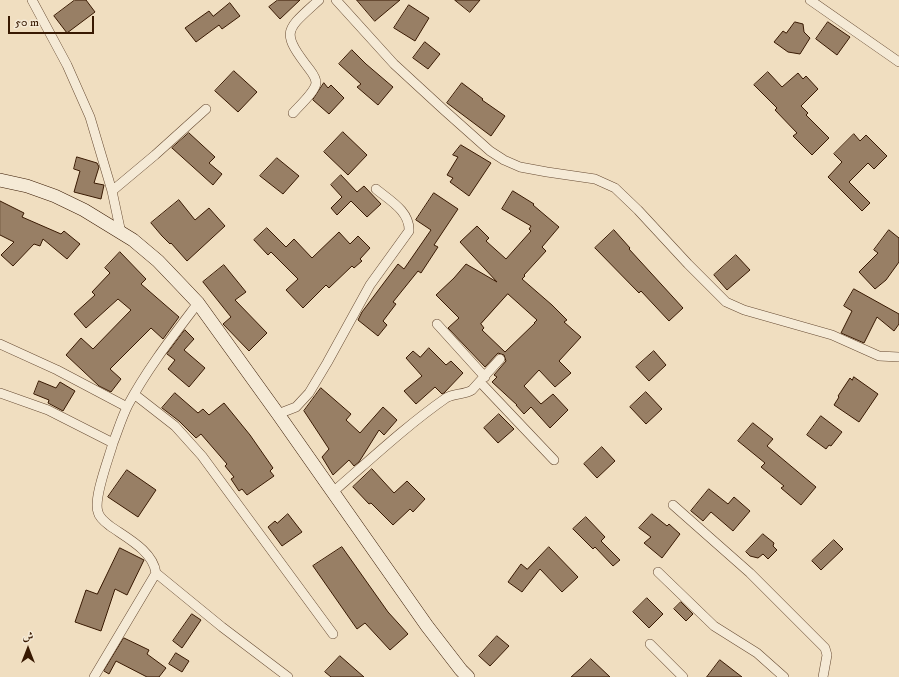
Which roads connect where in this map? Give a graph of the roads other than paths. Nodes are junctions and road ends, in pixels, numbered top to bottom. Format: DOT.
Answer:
graph roads {
  1 [pos="32,0"];
  2 [pos="319,0"];
  3 [pos="336,0"];
  4 [pos="810,0"];
  5 [pos="899,62"];
  6 [pos="206,109"];
  7 [pos="293,113"];
  8 [pos="0,180"];
  9 [pos="376,189"];
  10 [pos="112,191"];
  11 [pos="121,233"];
  12 [pos="198,303"];
  13 [pos="437,324"];
  14 [pos="0,344"];
  15 [pos="899,357"];
  16 [pos="500,359"];
  17 [pos="483,379"];
  18 [pos="0,392"];
  19 [pos="134,394"];
  20 [pos="127,407"];
  21 [pos="278,414"];
  22 [pos="114,443"];
  23 [pos="554,460"];
  24 [pos="333,492"];
  25 [pos="673,505"];
  26 [pos="658,572"];
  27 [pos="156,573"];
  28 [pos="333,634"];
  29 [pos="650,644"];
  30 [pos="94,677"];
  31 [pos="288,677"];
  32 [pos="468,677"];
  33 [pos="683,677"];
  34 [pos="784,677"];
  35 [pos="823,677"];
  1 -- 10 [label="street"];
  2 -- 7 [label="street"];
  3 -- 15 [label="street"];
  4 -- 5 [label="street"];
  6 -- 10 [label="street"];
  8 -- 11 [label="main road"];
  9 -- 21 [label="street"];
  10 -- 11 [label="street"];
  11 -- 12 [label="main road"];
  12 -- 19 [label="street"];
  12 -- 21 [label="main road"];
  13 -- 17 [label="street"];
  14 -- 20 [label="street"];
  16 -- 17 [label="street"];
  17 -- 23 [label="street"];
  17 -- 24 [label="street"];
  18 -- 22 [label="street"];
  19 -- 20 [label="street"];
  19 -- 28 [label="street"];
  20 -- 22 [label="street"];
  21 -- 24 [label="main road"];
  22 -- 27 [label="street"];
  24 -- 32 [label="main road"];
  25 -- 35 [label="street"];
  26 -- 34 [label="street"];
  27 -- 30 [label="street"];
  27 -- 31 [label="street"];
  29 -- 33 [label="street"];
}
